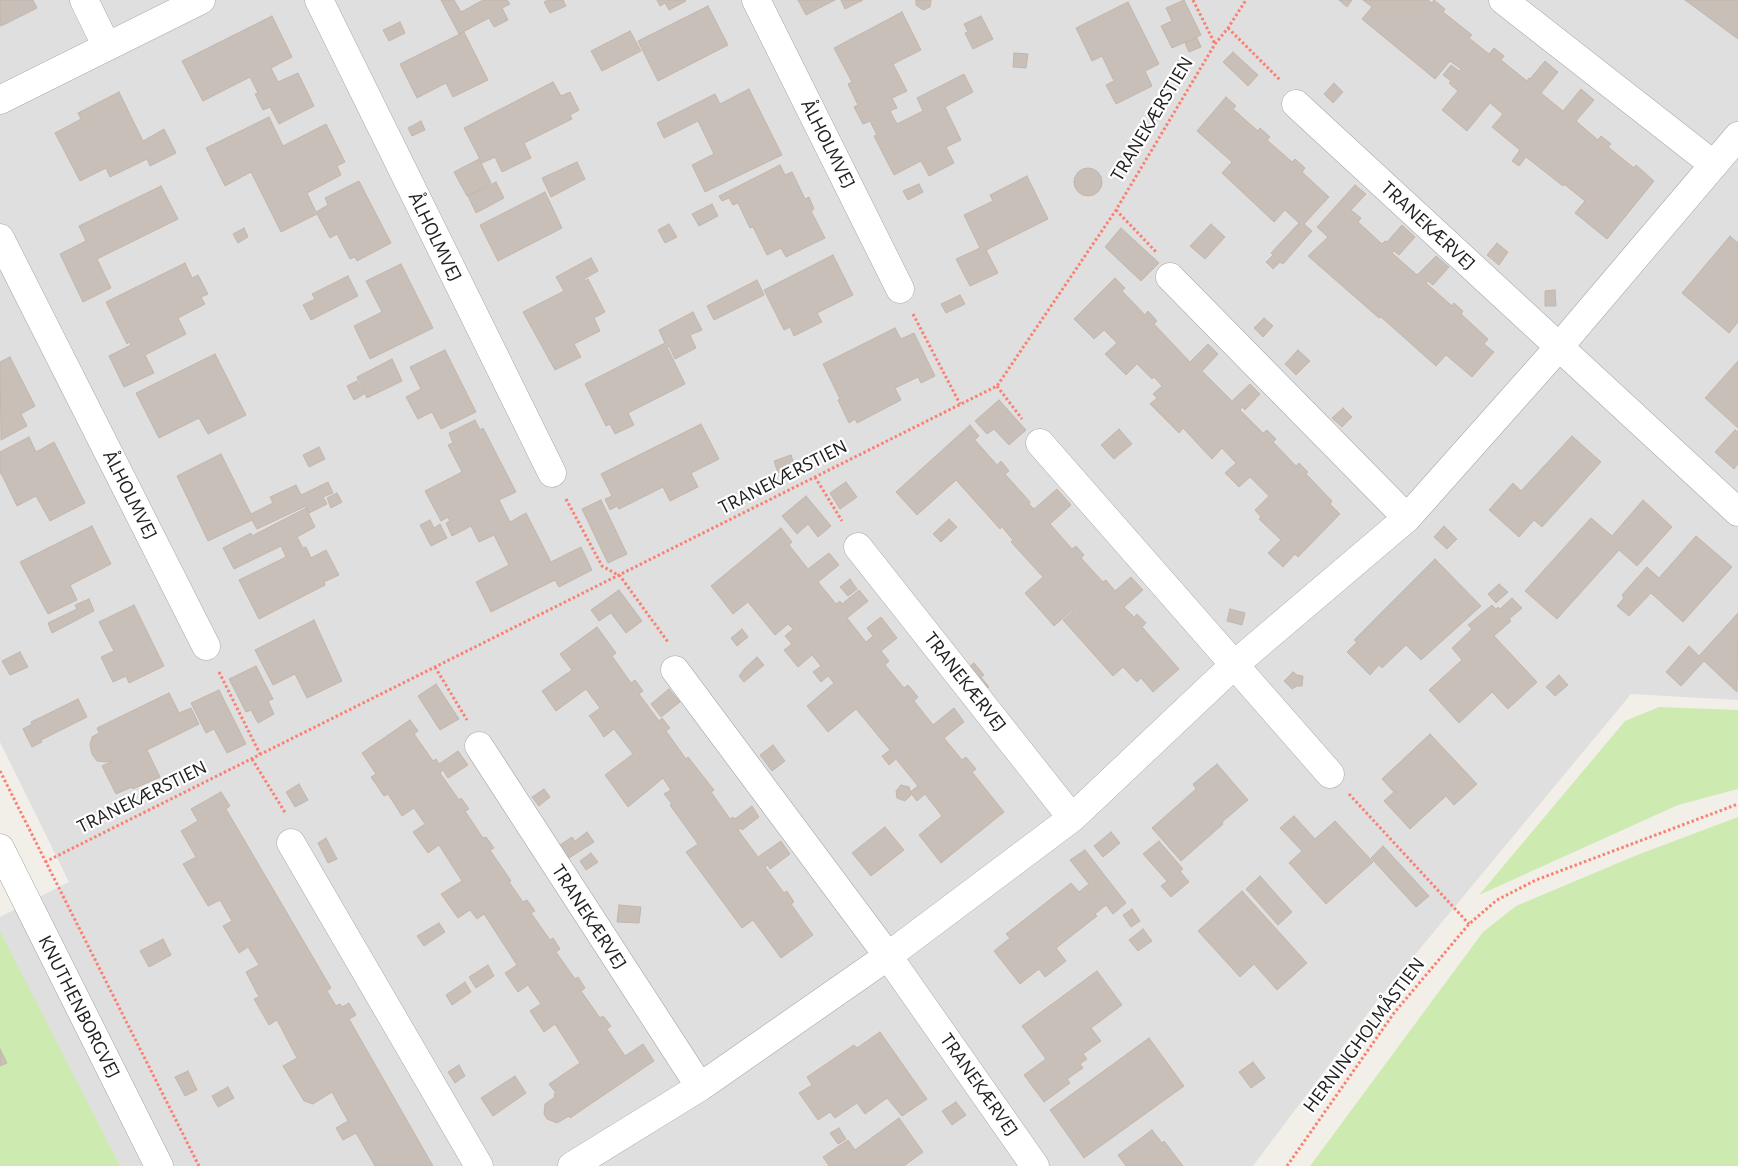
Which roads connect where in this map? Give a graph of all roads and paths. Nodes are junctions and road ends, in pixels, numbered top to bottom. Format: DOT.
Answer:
graph roads {
  1 [pos="84,0"];
  2 [pos="202,0"];
  3 [pos="319,0"];
  4 [pos="756,0"];
  5 [pos="1193,0"];
  6 [pos="1246,0"];
  7 [pos="1503,0"];
  8 [pos="1228,28"];
  9 [pos="1215,44"];
  10 [pos="107,46"];
  11 [pos="0,100"];
  12 [pos="1296,104"];
  13 [pos="1738,136"];
  14 [pos="1714,165"];
  15 [pos="1116,210"];
  16 [pos="0,238"];
  17 [pos="1170,277"];
  18 [pos="900,288"];
  19 [pos="1559,347"];
  20 [pos="997,386"];
  21 [pos="960,404"];
  22 [pos="1040,443"];
  23 [pos="552,473"];
  24 [pos="815,477"];
  25 [pos="1738,512"];
  26 [pos="1407,518"];
  27 [pos="858,547"];
  28 [pos="620,576"];
  29 [pos="206,646"];
  30 [pos="1234,665"];
  31 [pos="435,667"];
  32 [pos="675,670"];
  33 [pos="479,746"];
  34 [pos="260,754"];
  35 [pos="252,759"];
  36 [pos="0,771"];
  37 [pos="1330,774"];
  38 [pos="1738,804"];
  39 [pos="1072,818"];
  40 [pos="291,843"];
  41 [pos="0,848"];
  42 [pos="45,862"];
  43 [pos="7,880"];
  44 [pos="1469,924"];
  45 [pos="888,956"];
  46 [pos="700,1087"];
  47 [pos="159,1166"];
  48 [pos="199,1166"];
  49 [pos="479,1166"];
  50 [pos="572,1166"];
  51 [pos="1035,1166"];
  52 [pos="1287,1166"];
  1 -- 10 [label="street"];
  2 -- 10 [label="street"];
  3 -- 23 [label="street, ÅLHOLMVEJ"];
  4 -- 18 [label="street, ÅLHOLMVEJ"];
  5 -- 9 [label="path, TRANEKÆRSTIEN"];
  6 -- 8 [label="path, TRANEKÆRSTIEN"];
  7 -- 14 [label="street"];
  8 -- 9 [label="path, TRANEKÆRSTIEN"];
  8 -- 12 [label="path"];
  9 -- 15 [label="path, TRANEKÆRSTIEN"];
  10 -- 11 [label="street"];
  12 -- 19 [label="street, TRANEKÆRVEJ"];
  13 -- 14 [label="street"];
  14 -- 19 [label="street"];
  15 -- 17 [label="path, TRANEKÆRSTIEN"];
  15 -- 20 [label="path, TRANEKÆRSTIEN"];
  16 -- 29 [label="street, ÅLHOLMVEJ"];
  17 -- 26 [label="street"];
  18 -- 21 [label="path"];
  19 -- 25 [label="street, TRANEKÆRVEJ"];
  19 -- 26 [label="street"];
  20 -- 21 [label="path, TRANEKÆRSTIEN"];
  20 -- 22 [label="path"];
  21 -- 24 [label="path, TRANEKÆRSTIEN"];
  22 -- 30 [label="street"];
  23 -- 28 [label="path"];
  24 -- 27 [label="path"];
  24 -- 28 [label="path, TRANEKÆRSTIEN"];
  26 -- 30 [label="street"];
  27 -- 39 [label="street, TRANEKÆRVEJ"];
  28 -- 31 [label="path, TRANEKÆRSTIEN"];
  28 -- 32 [label="path"];
  29 -- 34 [label="path"];
  30 -- 37 [label="street"];
  30 -- 39 [label="street"];
  31 -- 33 [label="path"];
  31 -- 34 [label="path, TRANEKÆRSTIEN"];
  32 -- 45 [label="street, TRANEKÆRVEJ"];
  33 -- 46 [label="street, TRANEKÆRVEJ"];
  34 -- 35 [label="path, TRANEKÆRSTIEN"];
  35 -- 40 [label="path"];
  35 -- 42 [label="path, TRANEKÆRSTIEN"];
  36 -- 42 [label="path"];
  37 -- 44 [label="path"];
  38 -- 44 [label="path, HERNINGHOLMÅSTIEN"];
  39 -- 45 [label="street"];
  40 -- 49 [label="street"];
  41 -- 43 [label="street, KNUTHENBORGVEJ"];
  42 -- 48 [label="path"];
  43 -- 47 [label="street, KNUTHENBORGVEJ"];
  44 -- 52 [label="path, HERNINGHOLMÅSTIEN"];
  45 -- 46 [label="street"];
  45 -- 51 [label="street, TRANEKÆRVEJ"];
  46 -- 50 [label="street"];
}
